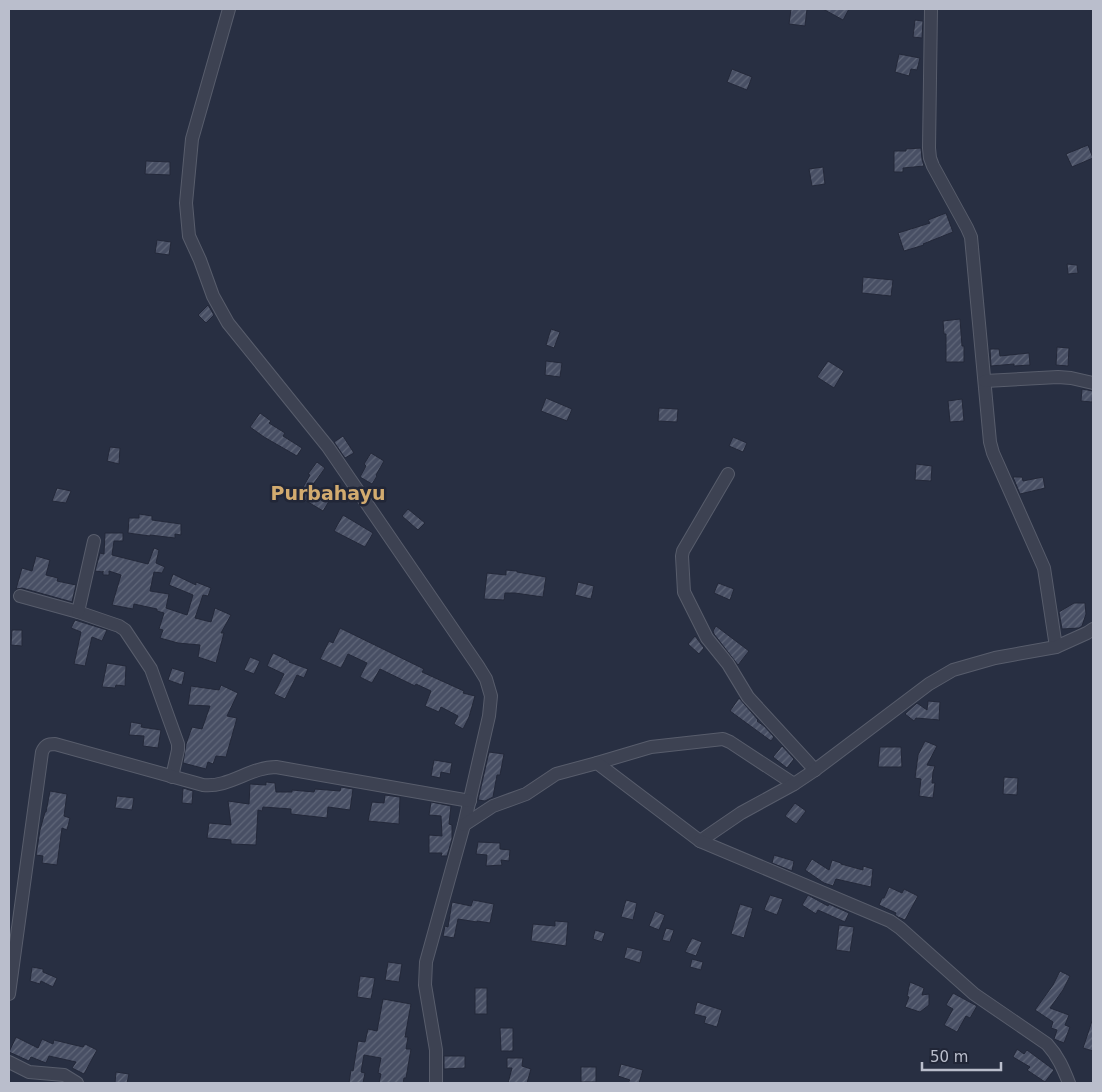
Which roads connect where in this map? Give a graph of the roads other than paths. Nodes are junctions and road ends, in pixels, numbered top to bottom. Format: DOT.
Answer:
graph roads {
  1 [pos="229,9"];
  2 [pos="931,9"];
  3 [pos="985,381"];
  4 [pos="1093,383"];
  5 [pos="728,474"];
  6 [pos="94,542"];
  7 [pos="20,596"];
  8 [pos="78,612"];
  9 [pos="1093,629"];
  10 [pos="1056,647"];
  11 [pos="597,763"];
  12 [pos="815,770"];
  13 [pos="172,777"];
  14 [pos="794,784"];
  15 [pos="470,802"];
  16 [pos="464,825"];
  17 [pos="700,841"];
  18 [pos="9,994"];
  19 [pos="9,1062"];
  20 [pos="77,1083"];
  21 [pos="436,1083"];
  22 [pos="1069,1083"];
  1 -- 15 [label="street"];
  2 -- 3 [label="street"];
  3 -- 4 [label="street"];
  3 -- 10 [label="street"];
  5 -- 12 [label="street"];
  6 -- 8 [label="street"];
  7 -- 8 [label="street"];
  8 -- 13 [label="street"];
  9 -- 10 [label="street"];
  10 -- 12 [label="street"];
  11 -- 14 [label="street"];
  11 -- 16 [label="street"];
  11 -- 17 [label="street"];
  12 -- 14 [label="street"];
  13 -- 15 [label="street"];
  13 -- 18 [label="street"];
  14 -- 17 [label="street"];
  15 -- 16 [label="street"];
  16 -- 21 [label="street"];
  17 -- 22 [label="street"];
  19 -- 20 [label="street"];
}
